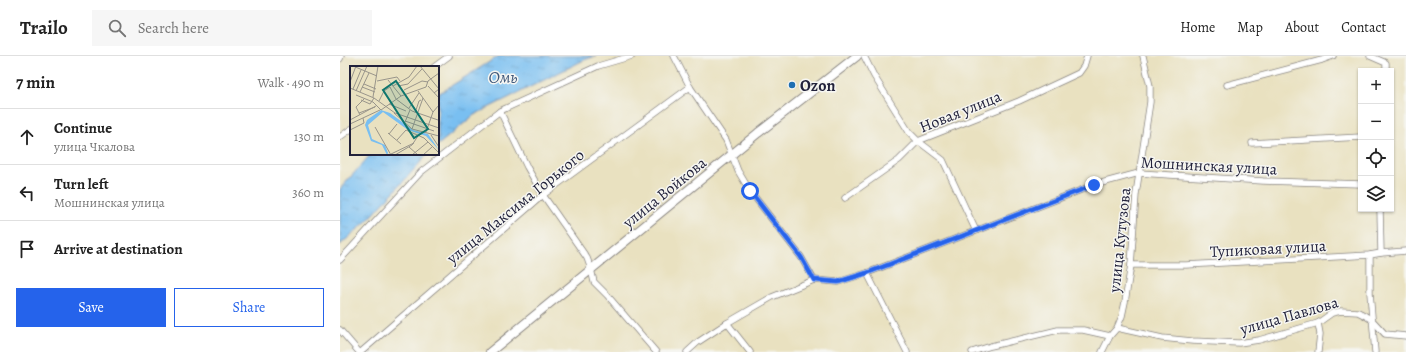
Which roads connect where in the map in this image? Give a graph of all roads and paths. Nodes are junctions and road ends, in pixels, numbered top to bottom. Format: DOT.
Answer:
graph roads {
  1 [pos="449,56"];
  2 [pos="632,56"];
  3 [pos="674,56"];
  4 [pos="857,56"];
  5 [pos="864,56"];
  6 [pos="1087,56"];
  7 [pos="1142,56"];
  8 [pos="1333,56"];
  9 [pos="1370,56"];
  10 [pos="435,66"];
  11 [pos="1386,68"];
  12 [pos="1227,85"];
  13 [pos="690,86"];
  14 [pos="500,111"];
  15 [pos="350,129"];
  16 [pos="340,137"];
  17 [pos="1358,137"];
  18 [pos="918,141"];
  19 [pos="1252,143"];
  20 [pos="733,154"];
  21 [pos="1139,173"];
  22 [pos="1358,184"];
  23 [pos="543,195"];
  24 [pos="845,198"];
  25 [pos="1380,212"];
  26 [pos="976,231"];
  27 [pos="1406,251"];
  28 [pos="1381,253"];
  29 [pos="1370,255"];
  30 [pos="340,260"];
  31 [pos="1131,265"];
  32 [pos="592,269"];
  33 [pos="867,273"];
  34 [pos="814,280"];
  35 [pos="1372,320"];
  36 [pos="1318,323"];
  37 [pos="727,324"];
  38 [pos="1116,328"];
  39 [pos="340,330"];
  40 [pos="1110,336"];
  41 [pos="1406,336"];
  42 [pos="360,352"];
  43 [pos="490,352"];
  44 [pos="656,352"];
  45 [pos="686,352"];
  46 [pos="750,352"];
  47 [pos="907,352"];
  48 [pos="972,352"];
  49 [pos="1102,352"];
  50 [pos="1318,352"];
  51 [pos="1375,352"];
  1 -- 10 [label="street"];
  2 -- 14 [label="street"];
  3 -- 13 [label="street"];
  4 -- 20 [label="main road, улица Войкова"];
  5 -- 18 [label="street"];
  6 -- 18 [label="street, Новая улица"];
  7 -- 21 [label="street, улица Кутузова"];
  8 -- 12 [label="street"];
  9 -- 11 [label="street"];
  13 -- 20 [label="street"];
  13 -- 23 [label="street, улица Максима Горького"];
  14 -- 23 [label="street"];
  14 -- 30 [label="street"];
  15 -- 16 [label="street"];
  17 -- 19 [label="street"];
  18 -- 24 [label="street, Новая улица"];
  18 -- 26 [label="street"];
  20 -- 32 [label="main road, улица Войкова"];
  20 -- 34 [label="street"];
  21 -- 22 [label="street, Мошнинская улица"];
  21 -- 26 [label="street, Мошнинская улица"];
  21 -- 31 [label="street, улица Кутузова"];
  23 -- 32 [label="street"];
  23 -- 42 [label="street, улица Максима Горького"];
  25 -- 28 [label="street"];
  26 -- 33 [label="street, Мошнинская улица"];
  27 -- 28 [label="street, Тупиковая улица"];
  28 -- 29 [label="street, Тупиковая улица"];
  29 -- 31 [label="street, Тупиковая улица"];
  29 -- 35 [label="street"];
  31 -- 38 [label="street, улица Кутузова"];
  32 -- 43 [label="main road, улица Войкова"];
  32 -- 44 [label="street"];
  33 -- 34 [label="street, Мошнинская улица"];
  33 -- 47 [label="street"];
  34 -- 37 [label="street, Мошнинская улица"];
  35 -- 36 [label="street, улица Павлова"];
  35 -- 41 [label="street"];
  35 -- 51 [label="street"];
  36 -- 38 [label="street, улица Павлова"];
  36 -- 50 [label="street"];
  37 -- 45 [label="street, Мошнинская улица"];
  37 -- 46 [label="street"];
  38 -- 40 [label="street, улица Кутузова"];
  39 -- 42 [label="street"];
  40 -- 48 [label="street"];
  40 -- 49 [label="street, улица Кутузова"];
}
